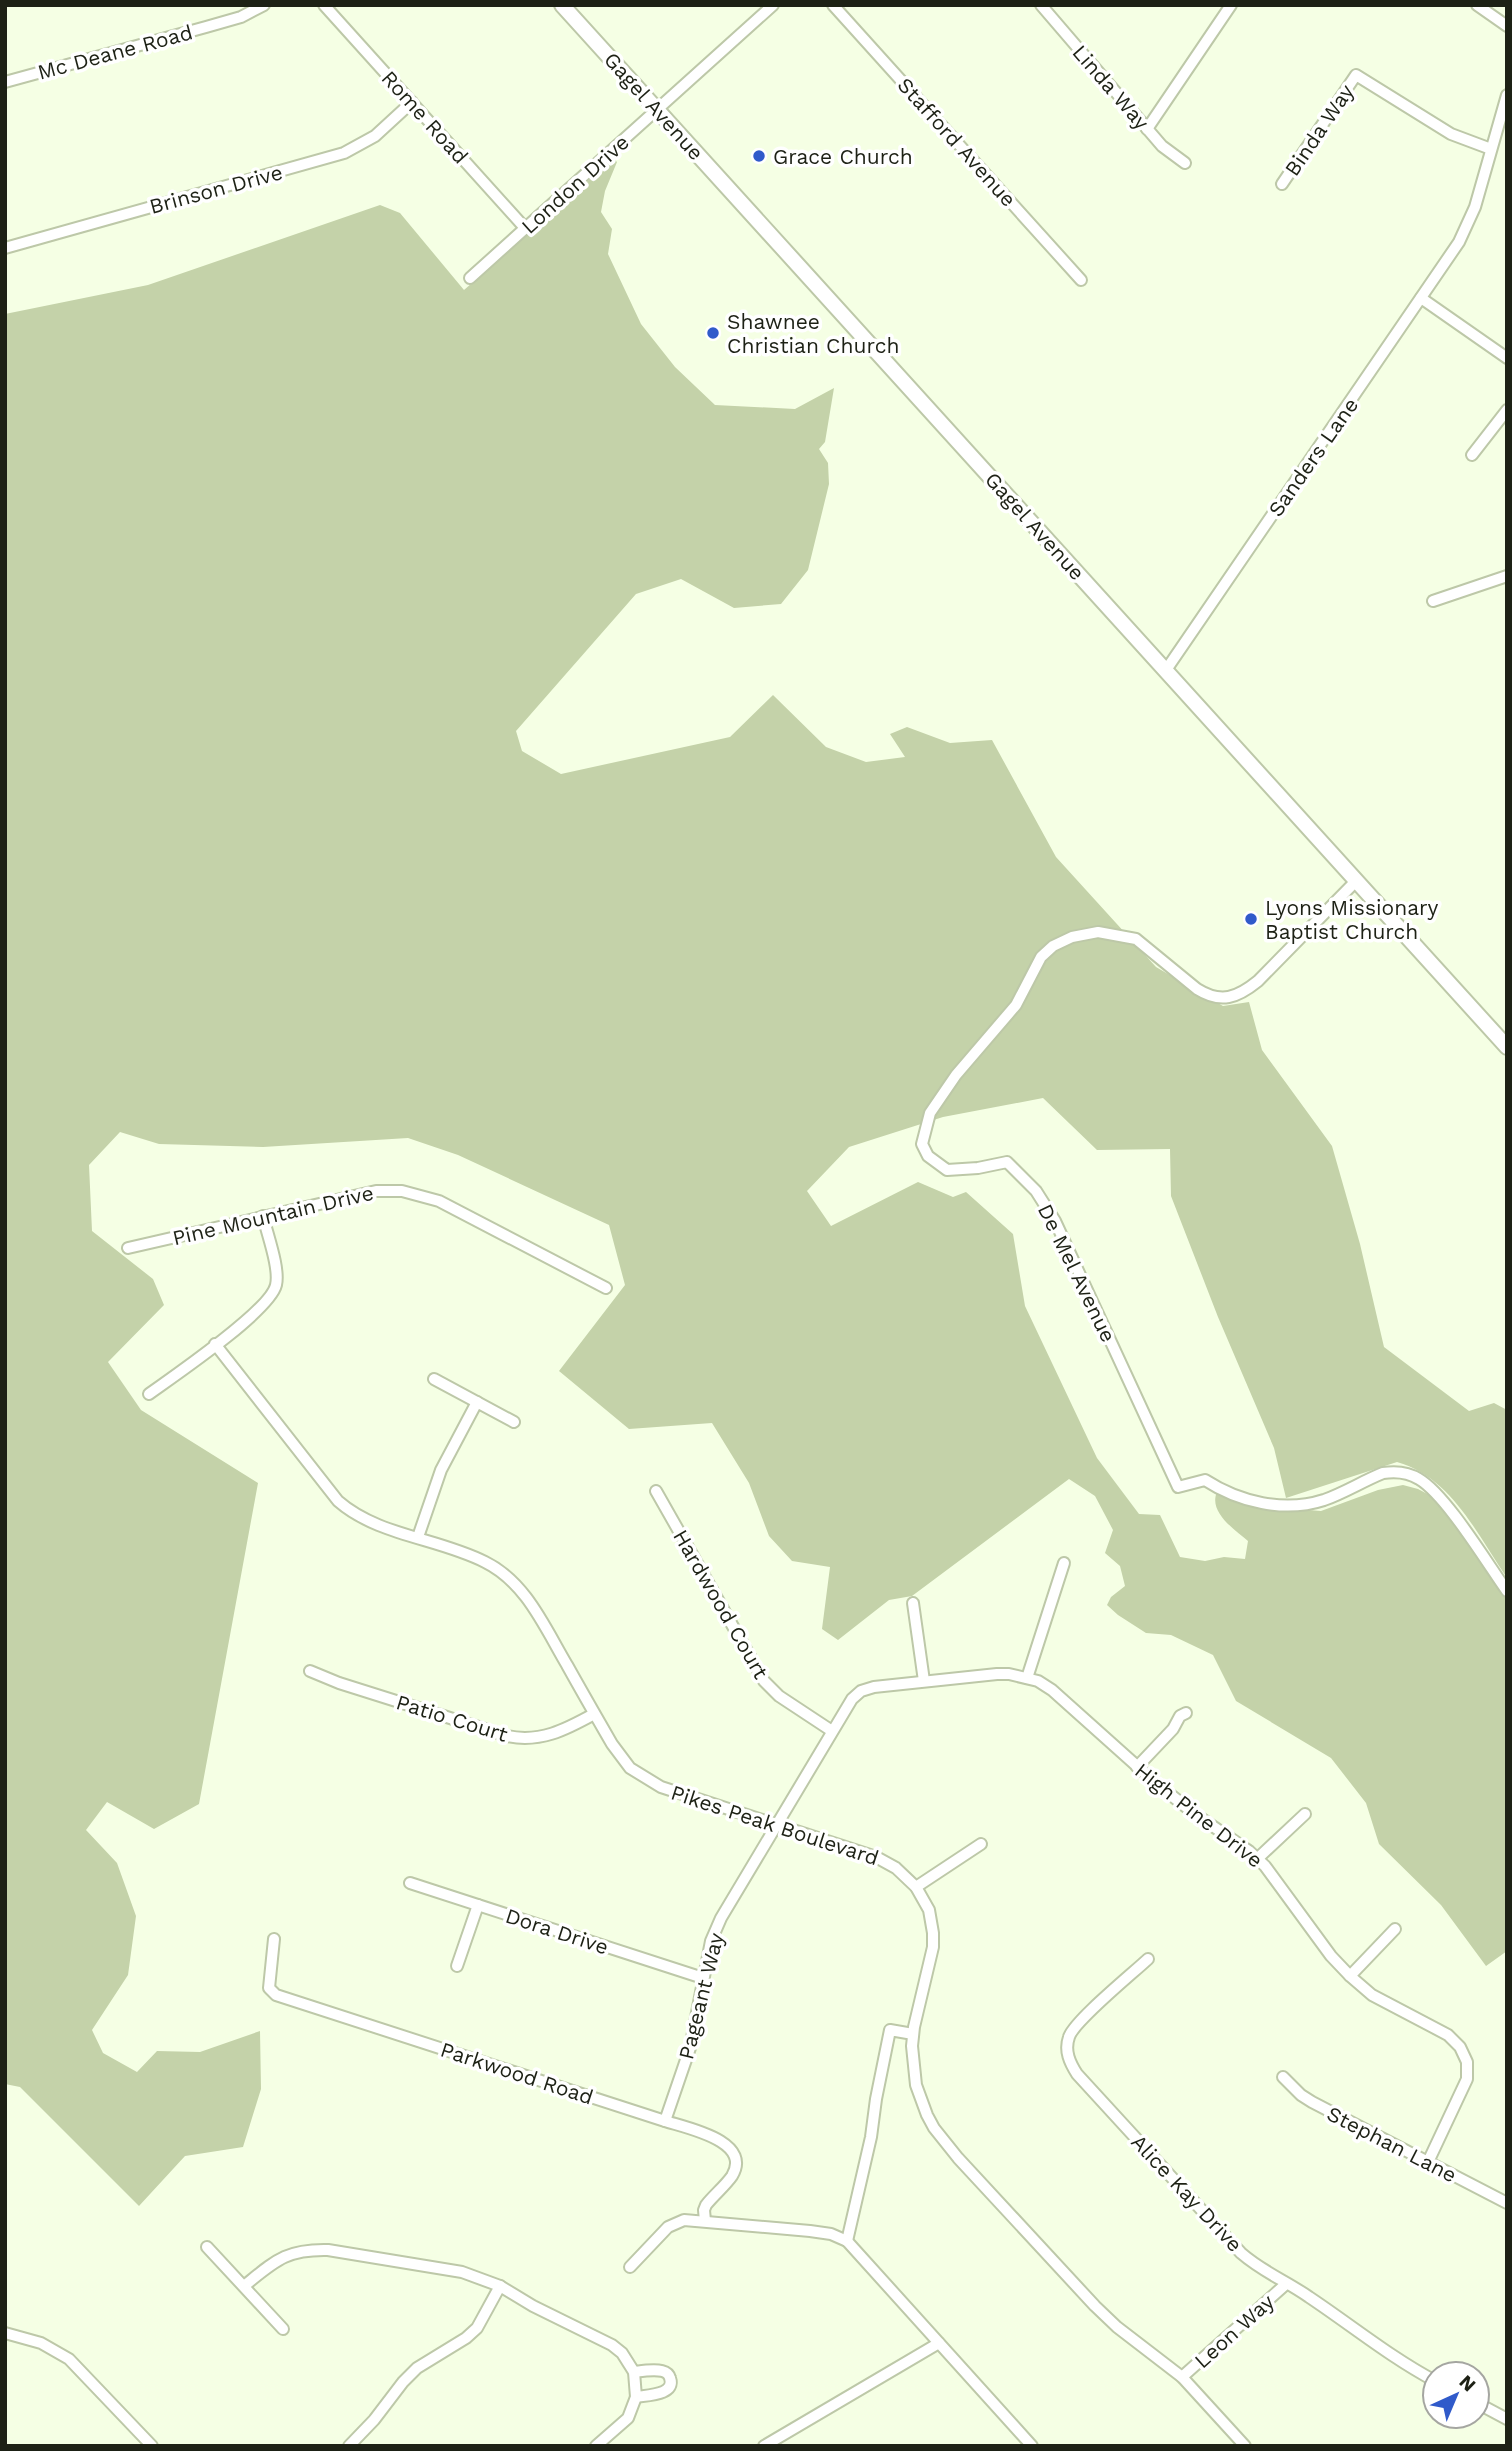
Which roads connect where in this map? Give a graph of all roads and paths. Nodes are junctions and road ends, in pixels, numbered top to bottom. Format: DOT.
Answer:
graph roads {
  1 [pos="264,5"];
  2 [pos="324,5"];
  3 [pos="562,5"];
  4 [pos="773,5"];
  5 [pos="832,5"];
  6 [pos="1041,5"];
  7 [pos="1476,5"];
  8 [pos="1227,7"];
  9 [pos="1507,26"];
  10 [pos="5,82"];
  11 [pos="1507,96"];
  12 [pos="412,102"];
  13 [pos="658,110"];
  14 [pos="1147,129"];
  15 [pos="1491,149"];
  16 [pos="1185,163"];
  17 [pos="1282,184"];
  18 [pos="525,228"];
  19 [pos="5,248"];
  20 [pos="470,278"];
  21 [pos="1081,280"];
  22 [pos="1421,298"];
  23 [pos="1507,358"];
  24 [pos="1507,410"];
  25 [pos="1472,455"];
  26 [pos="1507,576"];
  27 [pos="1433,601"];
  28 [pos="1166,670"];
  29 [pos="1356,881"];
  30 [pos="1506,1046"];
  31 [pos="263,1216"];
  32 [pos="128,1248"];
  33 [pos="606,1288"];
  34 [pos="215,1344"];
  35 [pos="434,1379"];
  36 [pos="149,1394"];
  37 [pos="477,1402"];
  38 [pos="514,1422"];
  39 [pos="656,1491"];
  40 [pos="418,1537"];
  41 [pos="1064,1563"];
  42 [pos="1507,1591"];
  43 [pos="913,1603"];
  44 [pos="310,1671"];
  45 [pos="1027,1678"];
  46 [pos="924,1681"];
  47 [pos="1186,1713"];
  48 [pos="594,1714"];
  49 [pos="832,1731"];
  50 [pos="1137,1767"];
  51 [pos="1304,1814"];
  52 [pos="776,1825"];
  53 [pos="981,1844"];
  54 [pos="1257,1858"];
  55 [pos="410,1884"];
  56 [pos="916,1886"];
  57 [pos="478,1905"];
  58 [pos="1395,1929"];
  59 [pos="274,1939"];
  60 [pos="1148,1959"];
  61 [pos="457,1966"];
  62 [pos="1350,1976"];
  63 [pos="703,1978"];
  64 [pos="913,2034"];
  65 [pos="1283,2077"];
  66 [pos="665,2121"];
  67 [pos="1428,2162"];
  68 [pos="1507,2203"];
  69 [pos="705,2221"];
  70 [pos="847,2241"];
  71 [pos="207,2247"];
  72 [pos="630,2267"];
  73 [pos="1286,2284"];
  74 [pos="244,2286"];
  75 [pos="500,2286"];
  76 [pos="284,2329"];
  77 [pos="5,2333"];
  78 [pos="939,2343"];
  79 [pos="634,2372"];
  80 [pos="1421,2373"];
  81 [pos="1182,2377"];
  82 [pos="636,2397"];
  83 [pos="1491,2410"];
  84 [pos="1507,2419"];
  85 [pos="152,2446"];
  86 [pos="348,2446"];
  87 [pos="596,2446"];
  88 [pos="764,2446"];
  89 [pos="1032,2446"];
  90 [pos="1245,2446"];
  1 -- 10 [label="street, Mc Deane Road"];
  2 -- 12 [label="street, Rome Road"];
  3 -- 13 [label="street, Gagel Avenue"];
  4 -- 13 [label="street, London Drive"];
  5 -- 21 [label="street, Stafford Avenue"];
  6 -- 14 [label="street, Linda Way"];
  7 -- 9 [label="street"];
  8 -- 14 [label="street"];
  11 -- 15 [label="street, Sanders Lane"];
  12 -- 18 [label="street, Rome Road"];
  12 -- 19 [label="street, Brinson Drive"];
  13 -- 18 [label="street, London Drive"];
  13 -- 28 [label="street, Gagel Avenue"];
  14 -- 16 [label="street, Linda Way"];
  15 -- 17 [label="street, Binda Way"];
  15 -- 22 [label="street, Sanders Lane"];
  18 -- 20 [label="street, London Drive"];
  22 -- 23 [label="street"];
  22 -- 28 [label="street, Sanders Lane"];
  24 -- 25 [label="street"];
  26 -- 27 [label="street"];
  28 -- 29 [label="street, Gagel Avenue"];
  29 -- 30 [label="street, Gagel Avenue"];
  29 -- 42 [label="street, De Mel Avenue"];
  31 -- 32 [label="street, Pine Mountain Drive"];
  31 -- 33 [label="street, Pine Mountain Drive"];
  31 -- 34 [label="street"];
  34 -- 36 [label="street"];
  34 -- 40 [label="street, Pikes Peak Boulevard"];
  35 -- 37 [label="street"];
  37 -- 38 [label="street"];
  37 -- 40 [label="street"];
  39 -- 49 [label="street, Hardwood Court"];
  40 -- 48 [label="street, Pikes Peak Boulevard"];
  41 -- 45 [label="street"];
  43 -- 46 [label="street"];
  44 -- 48 [label="street, Patio Court"];
  45 -- 46 [label="street, High Pine Drive"];
  45 -- 50 [label="street, High Pine Drive"];
  46 -- 49 [label="street, High Pine Drive"];
  47 -- 50 [label="street"];
  48 -- 52 [label="street, Pikes Peak Boulevard"];
  49 -- 52 [label="street, Pageant Way"];
  50 -- 54 [label="street, High Pine Drive"];
  51 -- 54 [label="street"];
  52 -- 56 [label="street, Pikes Peak Boulevard"];
  52 -- 63 [label="street, Pageant Way"];
  53 -- 56 [label="street"];
  54 -- 62 [label="street, High Pine Drive"];
  55 -- 57 [label="street, Dora Drive"];
  56 -- 64 [label="street, Pikes Peak Boulevard"];
  57 -- 61 [label="street"];
  57 -- 63 [label="street, Dora Drive"];
  58 -- 62 [label="street"];
  59 -- 66 [label="street, Parkwood Road"];
  60 -- 73 [label="street, Alice Kay Drive"];
  62 -- 67 [label="street, High Pine Drive"];
  63 -- 66 [label="street, Pageant Way"];
  64 -- 70 [label="street"];
  64 -- 81 [label="street, Pikes Peak Boulevard"];
  65 -- 67 [label="street, Stephan Lane"];
  66 -- 69 [label="street, Parkwood Road"];
  67 -- 68 [label="street, Stephan Lane"];
  69 -- 70 [label="street"];
  69 -- 72 [label="street"];
  70 -- 78 [label="street"];
  71 -- 74 [label="street"];
  73 -- 80 [label="street, Alice Kay Drive"];
  73 -- 81 [label="street, Leon Way"];
  74 -- 75 [label="street"];
  74 -- 76 [label="street"];
  75 -- 79 [label="street"];
  75 -- 86 [label="street"];
  77 -- 85 [label="street"];
  78 -- 88 [label="street"];
  78 -- 89 [label="street"];
  79 -- 82 [label="street"];
  79 -- 82 [label="street"];
  81 -- 90 [label="street, Pikes Peak Boulevard"];
  82 -- 87 [label="street"];
  83 -- 84 [label="street"];
}
